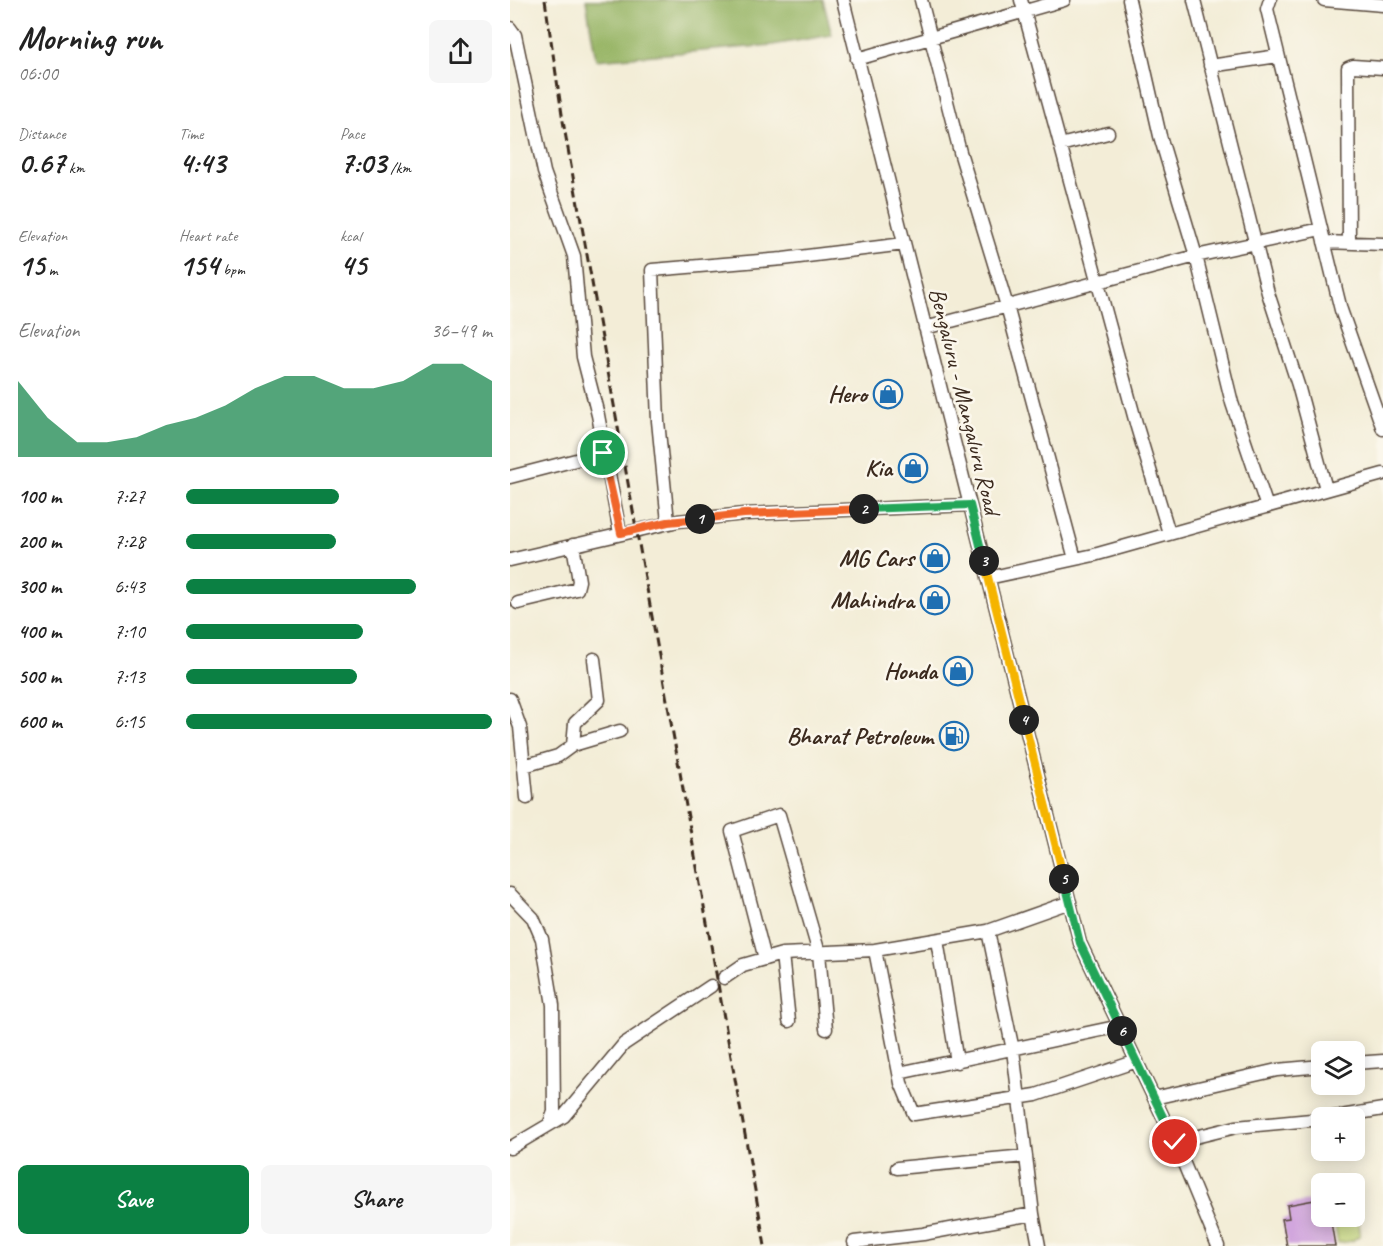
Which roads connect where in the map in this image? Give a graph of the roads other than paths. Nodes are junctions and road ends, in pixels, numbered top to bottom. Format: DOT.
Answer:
graph roads {
  1 [pos="843,0"];
  2 [pos="921,0"];
  3 [pos="1064,0"];
  4 [pos="1129,0"];
  5 [pos="1194,0"];
  6 [pos="1270,0"];
  7 [pos="1324,0"];
  8 [pos="1022,5"];
  9 [pos="1383,5"];
  10 [pos="510,28"];
  11 [pos="931,37"];
  12 [pos="1278,56"];
  13 [pos="857,59"];
  14 [pos="1210,66"];
  15 [pos="1383,68"];
  16 [pos="1108,133"];
  17 [pos="1060,146"];
  18 [pos="1321,229"];
  19 [pos="1324,242"];
  20 [pos="1350,243"];
  21 [pos="904,244"];
  22 [pos="1256,244"];
  23 [pos="1383,244"];
  24 [pos="1196,256"];
  25 [pos="1099,281"];
  26 [pos="1006,306"];
  27 [pos="925,328"];
  28 [pos="1383,429"];
  29 [pos="603,453"];
  30 [pos="1383,474"];
  31 [pos="510,477"];
  32 [pos="1326,489"];
  33 [pos="970,505"];
  34 [pos="1267,507"];
  35 [pos="668,522"];
  36 [pos="621,533"];
  37 [pos="1169,533"];
  38 [pos="573,545"];
  39 [pos="1075,559"];
  40 [pos="510,560"];
  41 [pos="988,578"];
  42 [pos="518,603"];
  43 [pos="594,659"];
  44 [pos="510,699"];
  45 [pos="620,731"];
  46 [pos="573,745"];
  47 [pos="524,766"];
  48 [pos="527,798"];
  49 [pos="510,894"];
  50 [pos="1070,903"];
  51 [pos="988,931"];
  52 [pos="937,940"];
  53 [pos="875,950"];
  54 [pos="819,953"];
  55 [pos="782,954"];
  56 [pos="765,959"];
  57 [pos="724,978"];
  58 [pos="711,986"];
  59 [pos="789,1021"];
  60 [pos="1120,1026"];
  61 [pos="826,1029"];
  62 [pos="1013,1050"];
  63 [pos="1137,1061"];
  64 [pos="1383,1061"];
  65 [pos="957,1062"];
  66 [pos="1365,1062"];
  67 [pos="1311,1067"];
  68 [pos="899,1073"];
  69 [pos="1021,1097"];
  70 [pos="1154,1098"];
  71 [pos="1383,1109"];
  72 [pos="1365,1112"];
  73 [pos="1311,1120"];
  74 [pos="549,1125"];
  75 [pos="1175,1142"];
  76 [pos="510,1148"];
  77 [pos="1026,1156"];
  78 [pos="897,1168"];
  79 [pos="1034,1214"];
  80 [pos="854,1242"];
  81 [pos="1039,1246"];
  82 [pos="1218,1246"];
  1 -- 13 [label="street, Bengaluru - Mangaluru Road"];
  2 -- 11 [label="street"];
  3 -- 8 [label="street"];
  4 -- 24 [label="street"];
  5 -- 14 [label="street"];
  6 -- 12 [label="street"];
  7 -- 9 [label="street"];
  8 -- 11 [label="street"];
  8 -- 17 [label="street"];
  10 -- 29 [label="street"];
  11 -- 13 [label="street"];
  11 -- 26 [label="street"];
  12 -- 14 [label="street"];
  12 -- 18 [label="street"];
  13 -- 21 [label="street, Bengaluru - Mangaluru Road"];
  14 -- 22 [label="street"];
  15 -- 20 [label="street"];
  16 -- 17 [label="street"];
  17 -- 25 [label="street"];
  18 -- 19 [label="street"];
  18 -- 22 [label="street"];
  19 -- 20 [label="street"];
  19 -- 28 [label="street"];
  20 -- 23 [label="street"];
  21 -- 27 [label="street, Bengaluru - Mangaluru Road"];
  21 -- 35 [label="street"];
  22 -- 24 [label="street"];
  22 -- 32 [label="street"];
  24 -- 25 [label="street"];
  24 -- 34 [label="street"];
  25 -- 26 [label="street"];
  25 -- 37 [label="street"];
  26 -- 27 [label="street"];
  26 -- 39 [label="street"];
  27 -- 33 [label="street, Bengaluru - Mangaluru Road"];
  29 -- 31 [label="street"];
  29 -- 36 [label="street"];
  30 -- 32 [label="street"];
  32 -- 34 [label="street"];
  33 -- 35 [label="street"];
  33 -- 41 [label="street, Bengaluru - Mangaluru Road"];
  34 -- 37 [label="street"];
  35 -- 36 [label="street"];
  36 -- 38 [label="street"];
  37 -- 39 [label="street"];
  38 -- 40 [label="street"];
  38 -- 42 [label="street"];
  39 -- 41 [label="street"];
  41 -- 50 [label="street, Bengaluru - Mangaluru Road"];
  43 -- 46 [label="street"];
  44 -- 47 [label="street"];
  45 -- 46 [label="street"];
  46 -- 47 [label="street"];
  47 -- 48 [label="street"];
  49 -- 74 [label="street"];
  50 -- 51 [label="street"];
  50 -- 60 [label="street, Bengaluru - Mangaluru Road"];
  51 -- 52 [label="street"];
  51 -- 62 [label="street"];
  52 -- 53 [label="street"];
  52 -- 65 [label="street"];
  53 -- 54 [label="street"];
  53 -- 68 [label="street"];
  54 -- 55 [label="street"];
  54 -- 56 [label="street"];
  54 -- 61 [label="street"];
  55 -- 56 [label="street"];
  55 -- 59 [label="street"];
  56 -- 57 [label="street"];
  58 -- 74 [label="street"];
  60 -- 62 [label="street"];
  60 -- 63 [label="street, Bengaluru - Mangaluru Road"];
  62 -- 65 [label="street"];
  62 -- 69 [label="street"];
  63 -- 69 [label="street"];
  63 -- 70 [label="street, Bengaluru - Mangaluru Road"];
  64 -- 66 [label="street"];
  65 -- 68 [label="street"];
  67 -- 70 [label="street"];
  68 -- 69 [label="street"];
  69 -- 77 [label="street"];
  70 -- 75 [label="street, Bengaluru - Mangaluru Road"];
  71 -- 72 [label="street"];
  73 -- 75 [label="street"];
  74 -- 76 [label="street"];
  75 -- 82 [label="street, Bengaluru - Mangaluru Road"];
  77 -- 78 [label="street"];
  77 -- 79 [label="street"];
  79 -- 80 [label="street"];
  79 -- 81 [label="street"];
}
